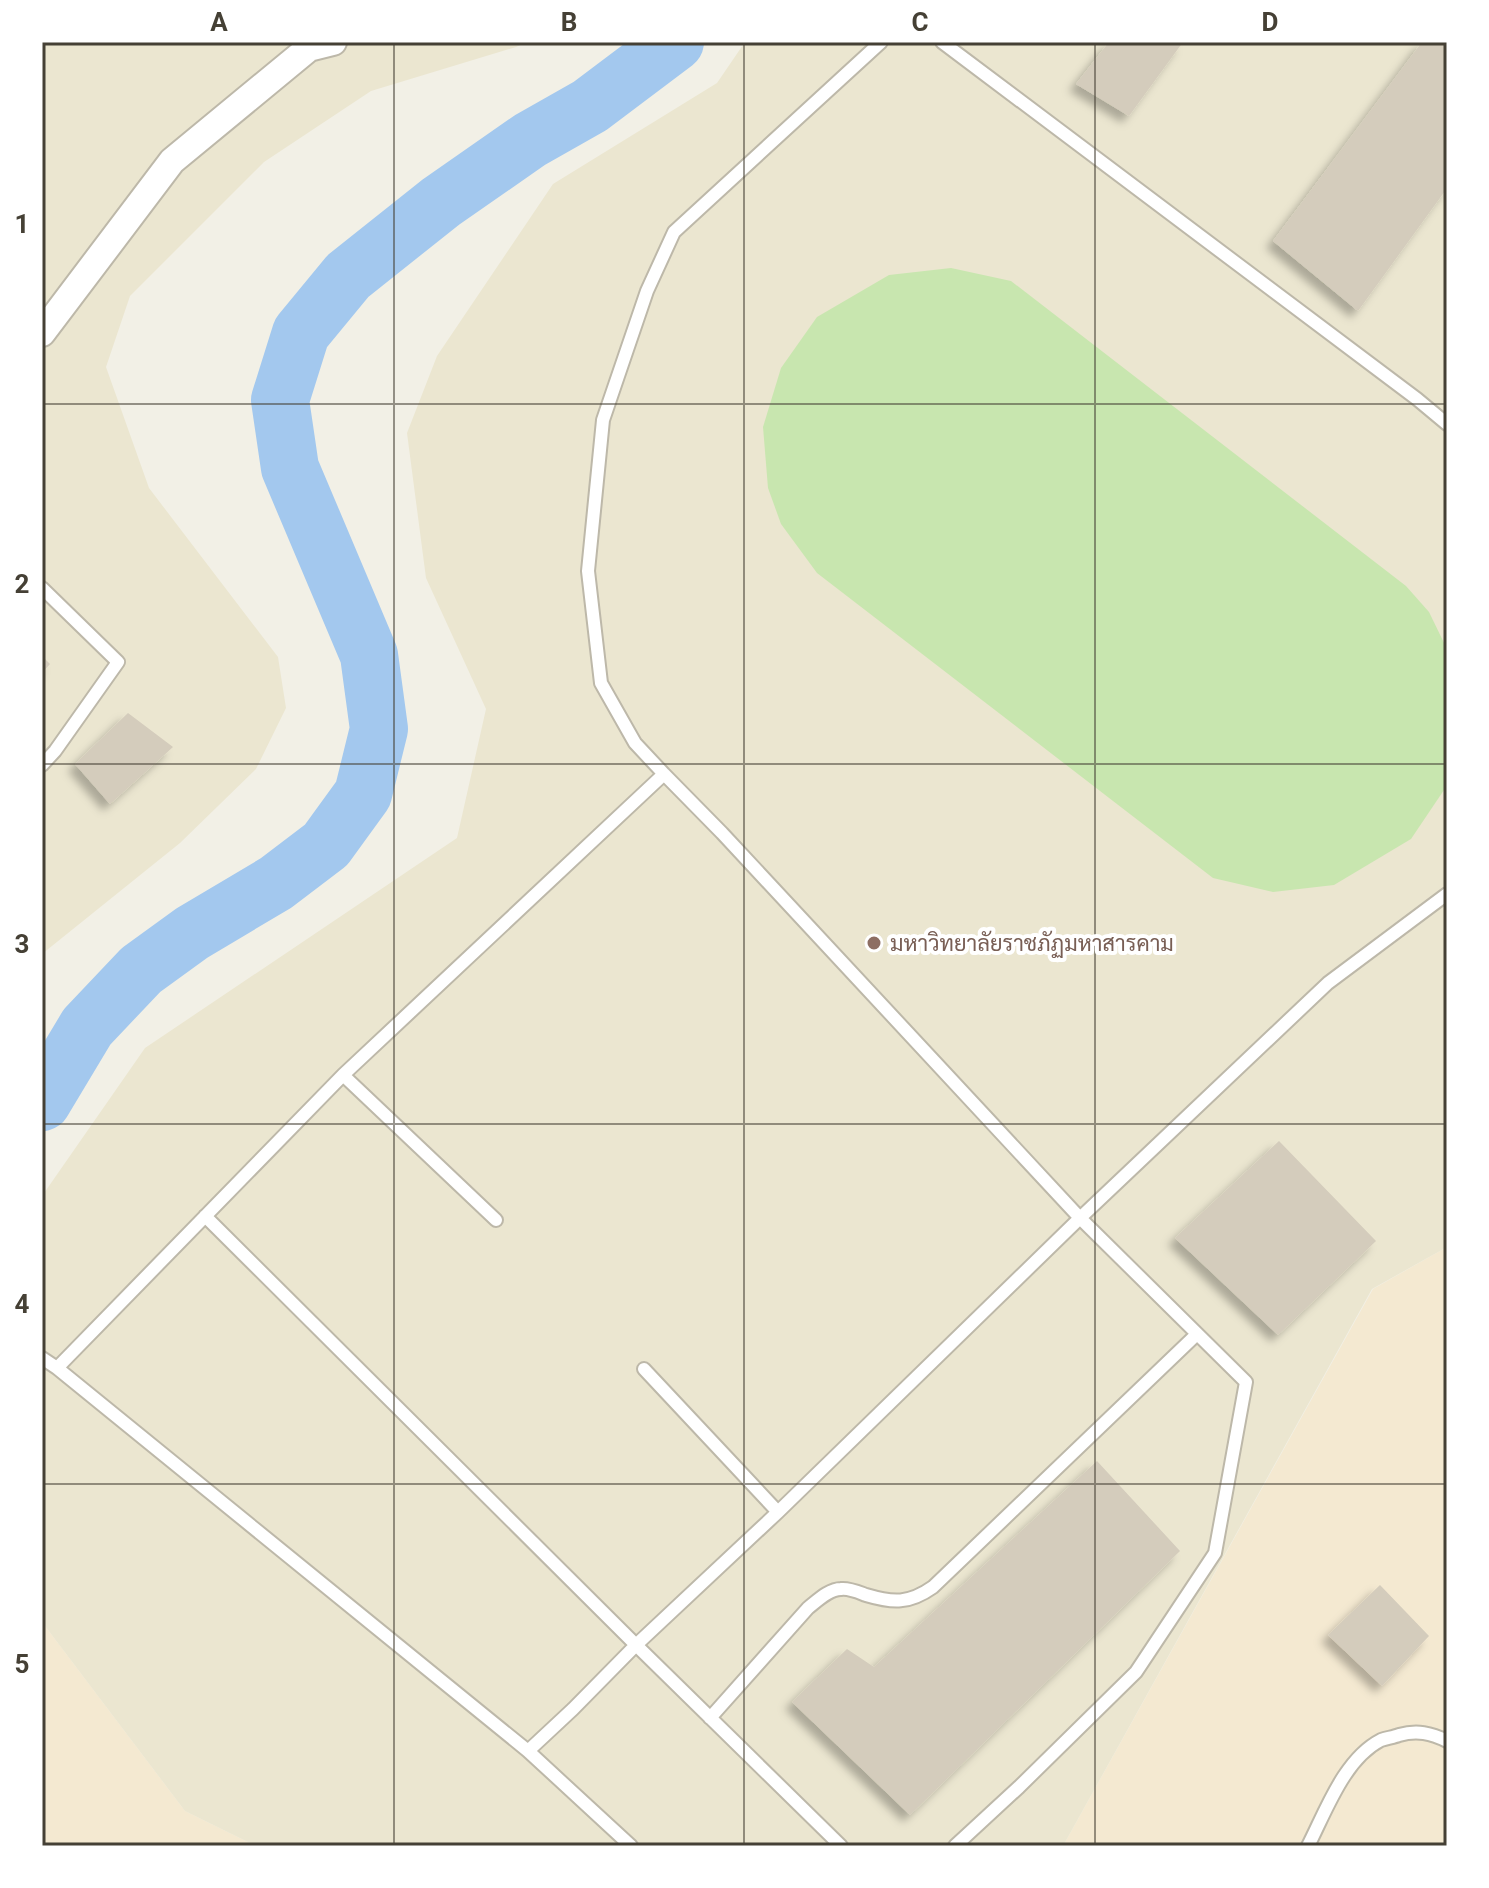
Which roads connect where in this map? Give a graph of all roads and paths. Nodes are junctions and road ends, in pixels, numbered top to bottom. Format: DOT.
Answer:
graph roads {
  1 [pos="333,42"];
  2 [pos="881,42"];
  3 [pos="942,42"];
  4 [pos="42,333"];
  5 [pos="1447,424"];
  6 [pos="42,588"];
  7 [pos="42,765"];
  8 [pos="664,774"];
  9 [pos="1447,894"];
  10 [pos="343,1075"];
  11 [pos="205,1216"];
  12 [pos="1080,1218"];
  13 [pos="496,1220"];
  14 [pos="1197,1334"];
  15 [pos="42,1358"];
  16 [pos="57,1368"];
  17 [pos="644,1369"];
  18 [pos="778,1512"];
  19 [pos="636,1645"];
  20 [pos="710,1718"];
  21 [pos="1447,1741"];
  22 [pos="528,1751"];
  23 [pos="631,1846"];
  24 [pos="841,1846"];
  25 [pos="955,1846"];
  26 [pos="1308,1846"];
  1 -- 4 [label="street"];
  2 -- 8 [label="lane"];
  3 -- 5 [label="lane"];
  6 -- 7 [label="lane"];
  8 -- 10 [label="lane"];
  8 -- 12 [label="lane"];
  9 -- 12 [label="lane"];
  10 -- 11 [label="lane"];
  10 -- 13 [label="lane"];
  11 -- 16 [label="lane"];
  11 -- 19 [label="lane"];
  12 -- 14 [label="lane"];
  12 -- 18 [label="lane"];
  14 -- 20 [label="lane"];
  14 -- 25 [label="lane"];
  15 -- 16 [label="lane"];
  16 -- 22 [label="lane"];
  17 -- 18 [label="lane"];
  18 -- 19 [label="lane"];
  19 -- 20 [label="lane"];
  19 -- 22 [label="lane"];
  20 -- 24 [label="lane"];
  21 -- 26 [label="lane"];
  22 -- 23 [label="lane"];
}
